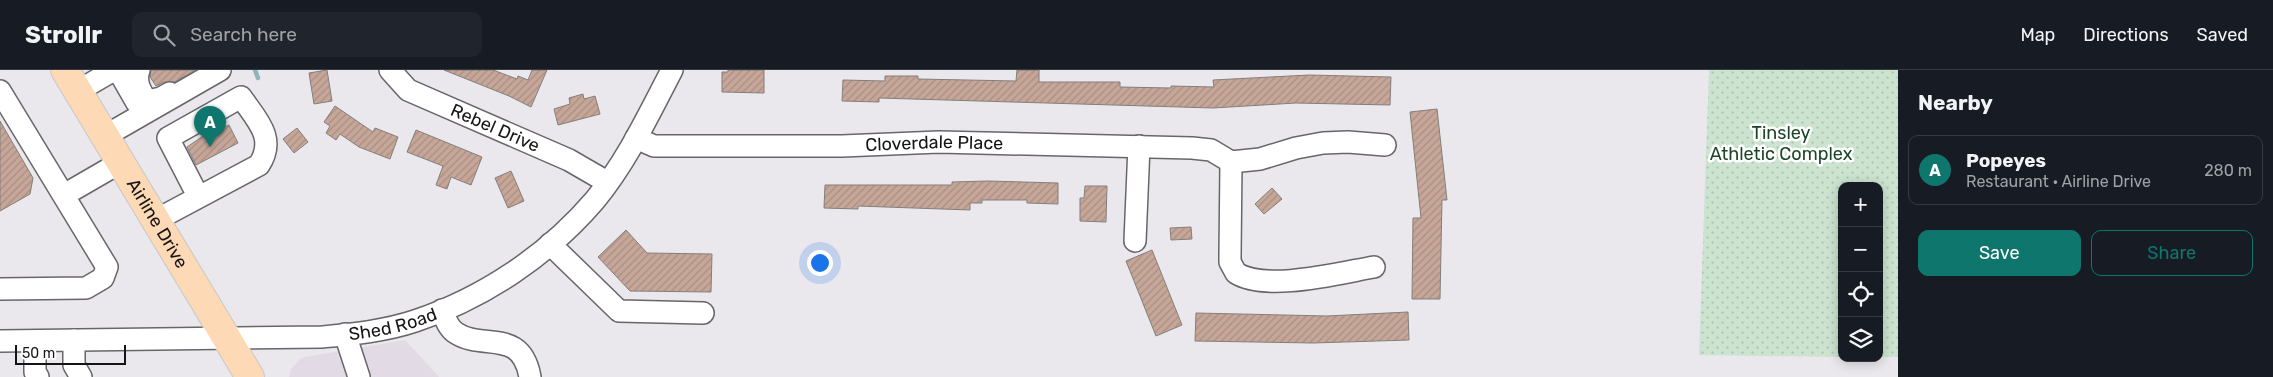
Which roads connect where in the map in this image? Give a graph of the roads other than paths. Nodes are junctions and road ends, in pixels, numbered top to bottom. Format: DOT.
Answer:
graph roads {
  1 [pos="116,70"];
  2 [pos="139,70"];
  3 [pos="207,70"];
  4 [pos="220,70"];
  5 [pos="390,70"];
  6 [pos="672,70"];
  7 [pos="69,76"];
  8 [pos="0,91"];
  9 [pos="144,114"];
  10 [pos="105,136"];
  11 [pos="636,138"];
  12 [pos="1385,145"];
  13 [pos="1139,146"];
  14 [pos="121,162"];
  15 [pos="1231,162"];
  16 [pos="607,182"];
  17 [pos="64,196"];
  18 [pos="198,196"];
  19 [pos="156,220"];
  20 [pos="1135,241"];
  21 [pos="550,244"];
  22 [pos="1374,267"];
  23 [pos="0,289"];
  24 [pos="442,310"];
  25 [pos="703,313"];
  26 [pos="346,334"];
  27 [pos="227,338"];
  28 [pos="35,340"];
  29 [pos="74,340"];
  30 [pos="0,341"];
  31 [pos="38,377"];
  32 [pos="81,377"];
  33 [pos="250,377"];
  34 [pos="359,377"];
  35 [pos="530,377"];
  1 -- 7 [label="street"];
  1 -- 9 [label="street"];
  2 -- 3 [label="street"];
  4 -- 9 [label="street"];
  5 -- 16 [label="street, Rebel Drive"];
  6 -- 11 [label="street, Shed Road"];
  7 -- 10 [label="main road, Airline Drive"];
  8 -- 17 [label="street"];
  9 -- 10 [label="street"];
  10 -- 14 [label="main road, Airline Drive"];
  11 -- 13 [label="street, Cloverdale Place"];
  11 -- 16 [label="street, Shed Road"];
  12 -- 15 [label="street"];
  13 -- 15 [label="street, Cloverdale Place"];
  13 -- 20 [label="street"];
  14 -- 17 [label="street"];
  14 -- 19 [label="main road, Airline Drive"];
  15 -- 22 [label="street"];
  16 -- 21 [label="street, Shed Road"];
  17 -- 23 [label="street"];
  18 -- 18 [label="street"];
  18 -- 19 [label="street"];
  19 -- 27 [label="main road, Airline Drive"];
  21 -- 24 [label="street, Shed Road"];
  21 -- 25 [label="street"];
  24 -- 26 [label="street, Shed Road"];
  24 -- 35 [label="street"];
  26 -- 27 [label="street, Shed Road"];
  26 -- 34 [label="street"];
  27 -- 29 [label="street, Shed Road"];
  27 -- 33 [label="main road, Airline Drive"];
  28 -- 29 [label="street, Shed Road"];
  28 -- 30 [label="street, Shed Road"];
  28 -- 31 [label="street"];
  29 -- 32 [label="street"];
}
